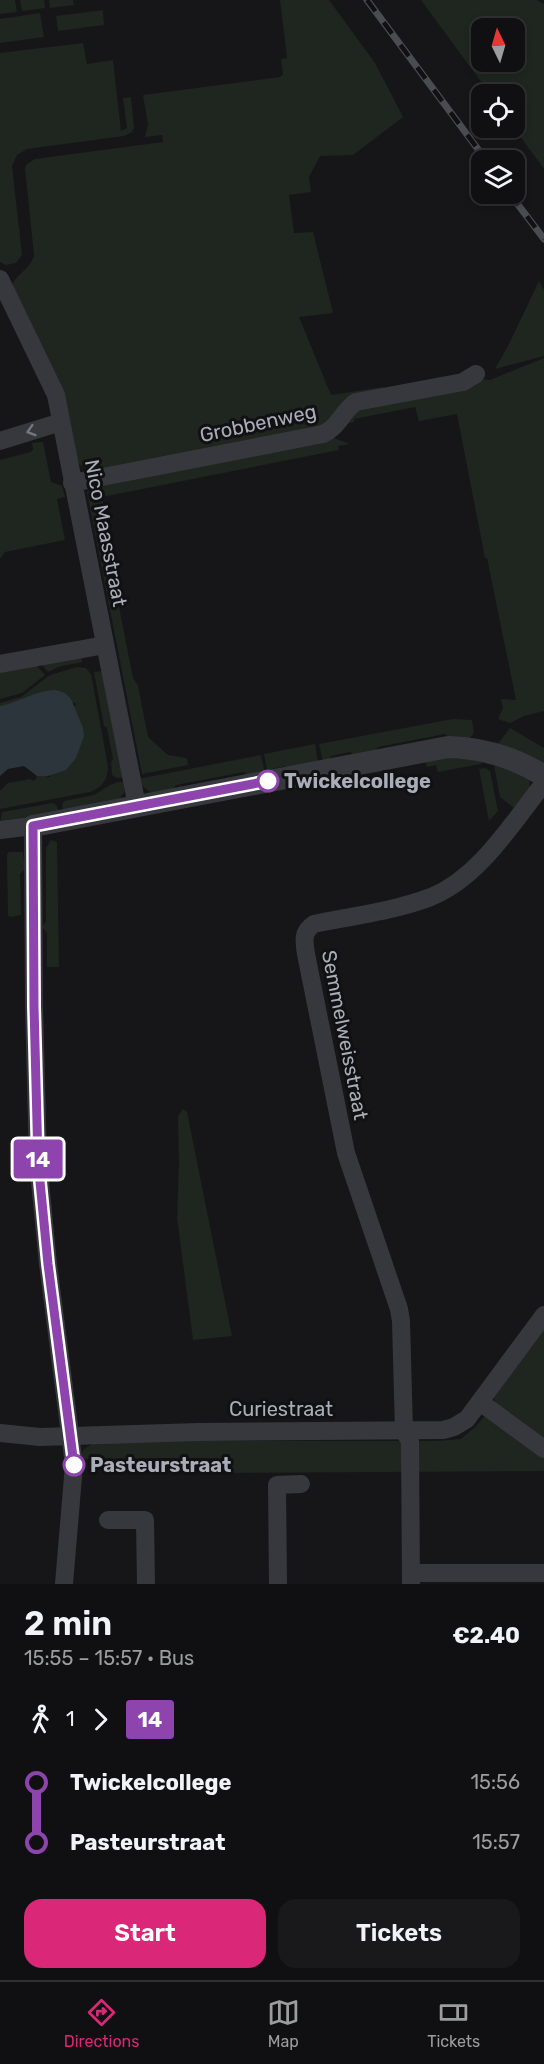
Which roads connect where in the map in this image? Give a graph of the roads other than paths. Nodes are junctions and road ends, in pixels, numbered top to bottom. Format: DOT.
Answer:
graph roads {
  1 [pos="0,279"];
  2 [pos="476,374"];
  3 [pos="61,422"];
  4 [pos="0,441"];
  5 [pos="72,483"];
  6 [pos="105,645"];
  7 [pos="0,664"];
  8 [pos="544,776"];
  9 [pos="544,783"];
  10 [pos="137,806"];
  11 [pos="33,826"];
  12 [pos="0,830"];
  13 [pos="544,1315"];
  14 [pos="480,1402"];
  15 [pos="405,1431"];
  16 [pos="0,1433"];
  17 [pos="71,1435"];
  18 [pos="544,1449"];
  19 [pos="301,1484"];
  20 [pos="108,1520"];
  21 [pos="544,1573"];
  22 [pos="411,1579"];
  23 [pos="64,1584"];
  24 [pos="146,1584"];
  25 [pos="278,1584"];
  1 -- 3 [label="street, Nico Maasstraat"];
  2 -- 5 [label="street, Grobbenweg"];
  3 -- 4 [label="street, one-way"];
  3 -- 5 [label="street, Nico Maasstraat"];
  5 -- 6 [label="street, Nico Maasstraat"];
  6 -- 7 [label="street"];
  6 -- 10 [label="street, Nico Maasstraat"];
  8 -- 10 [label="street"];
  9 -- 15 [label="street, Semmelweisstraat"];
  10 -- 11 [label="street"];
  11 -- 12 [label="street"];
  11 -- 17 [label="street"];
  13 -- 14 [label="street, Curiestraat"];
  14 -- 15 [label="street, Curiestraat"];
  14 -- 18 [label="street"];
  15 -- 17 [label="street, Curiestraat"];
  15 -- 22 [label="street"];
  16 -- 17 [label="street, Curiestraat"];
  17 -- 23 [label="street"];
  19 -- 25 [label="street"];
  20 -- 24 [label="street"];
  21 -- 22 [label="street"];
}
